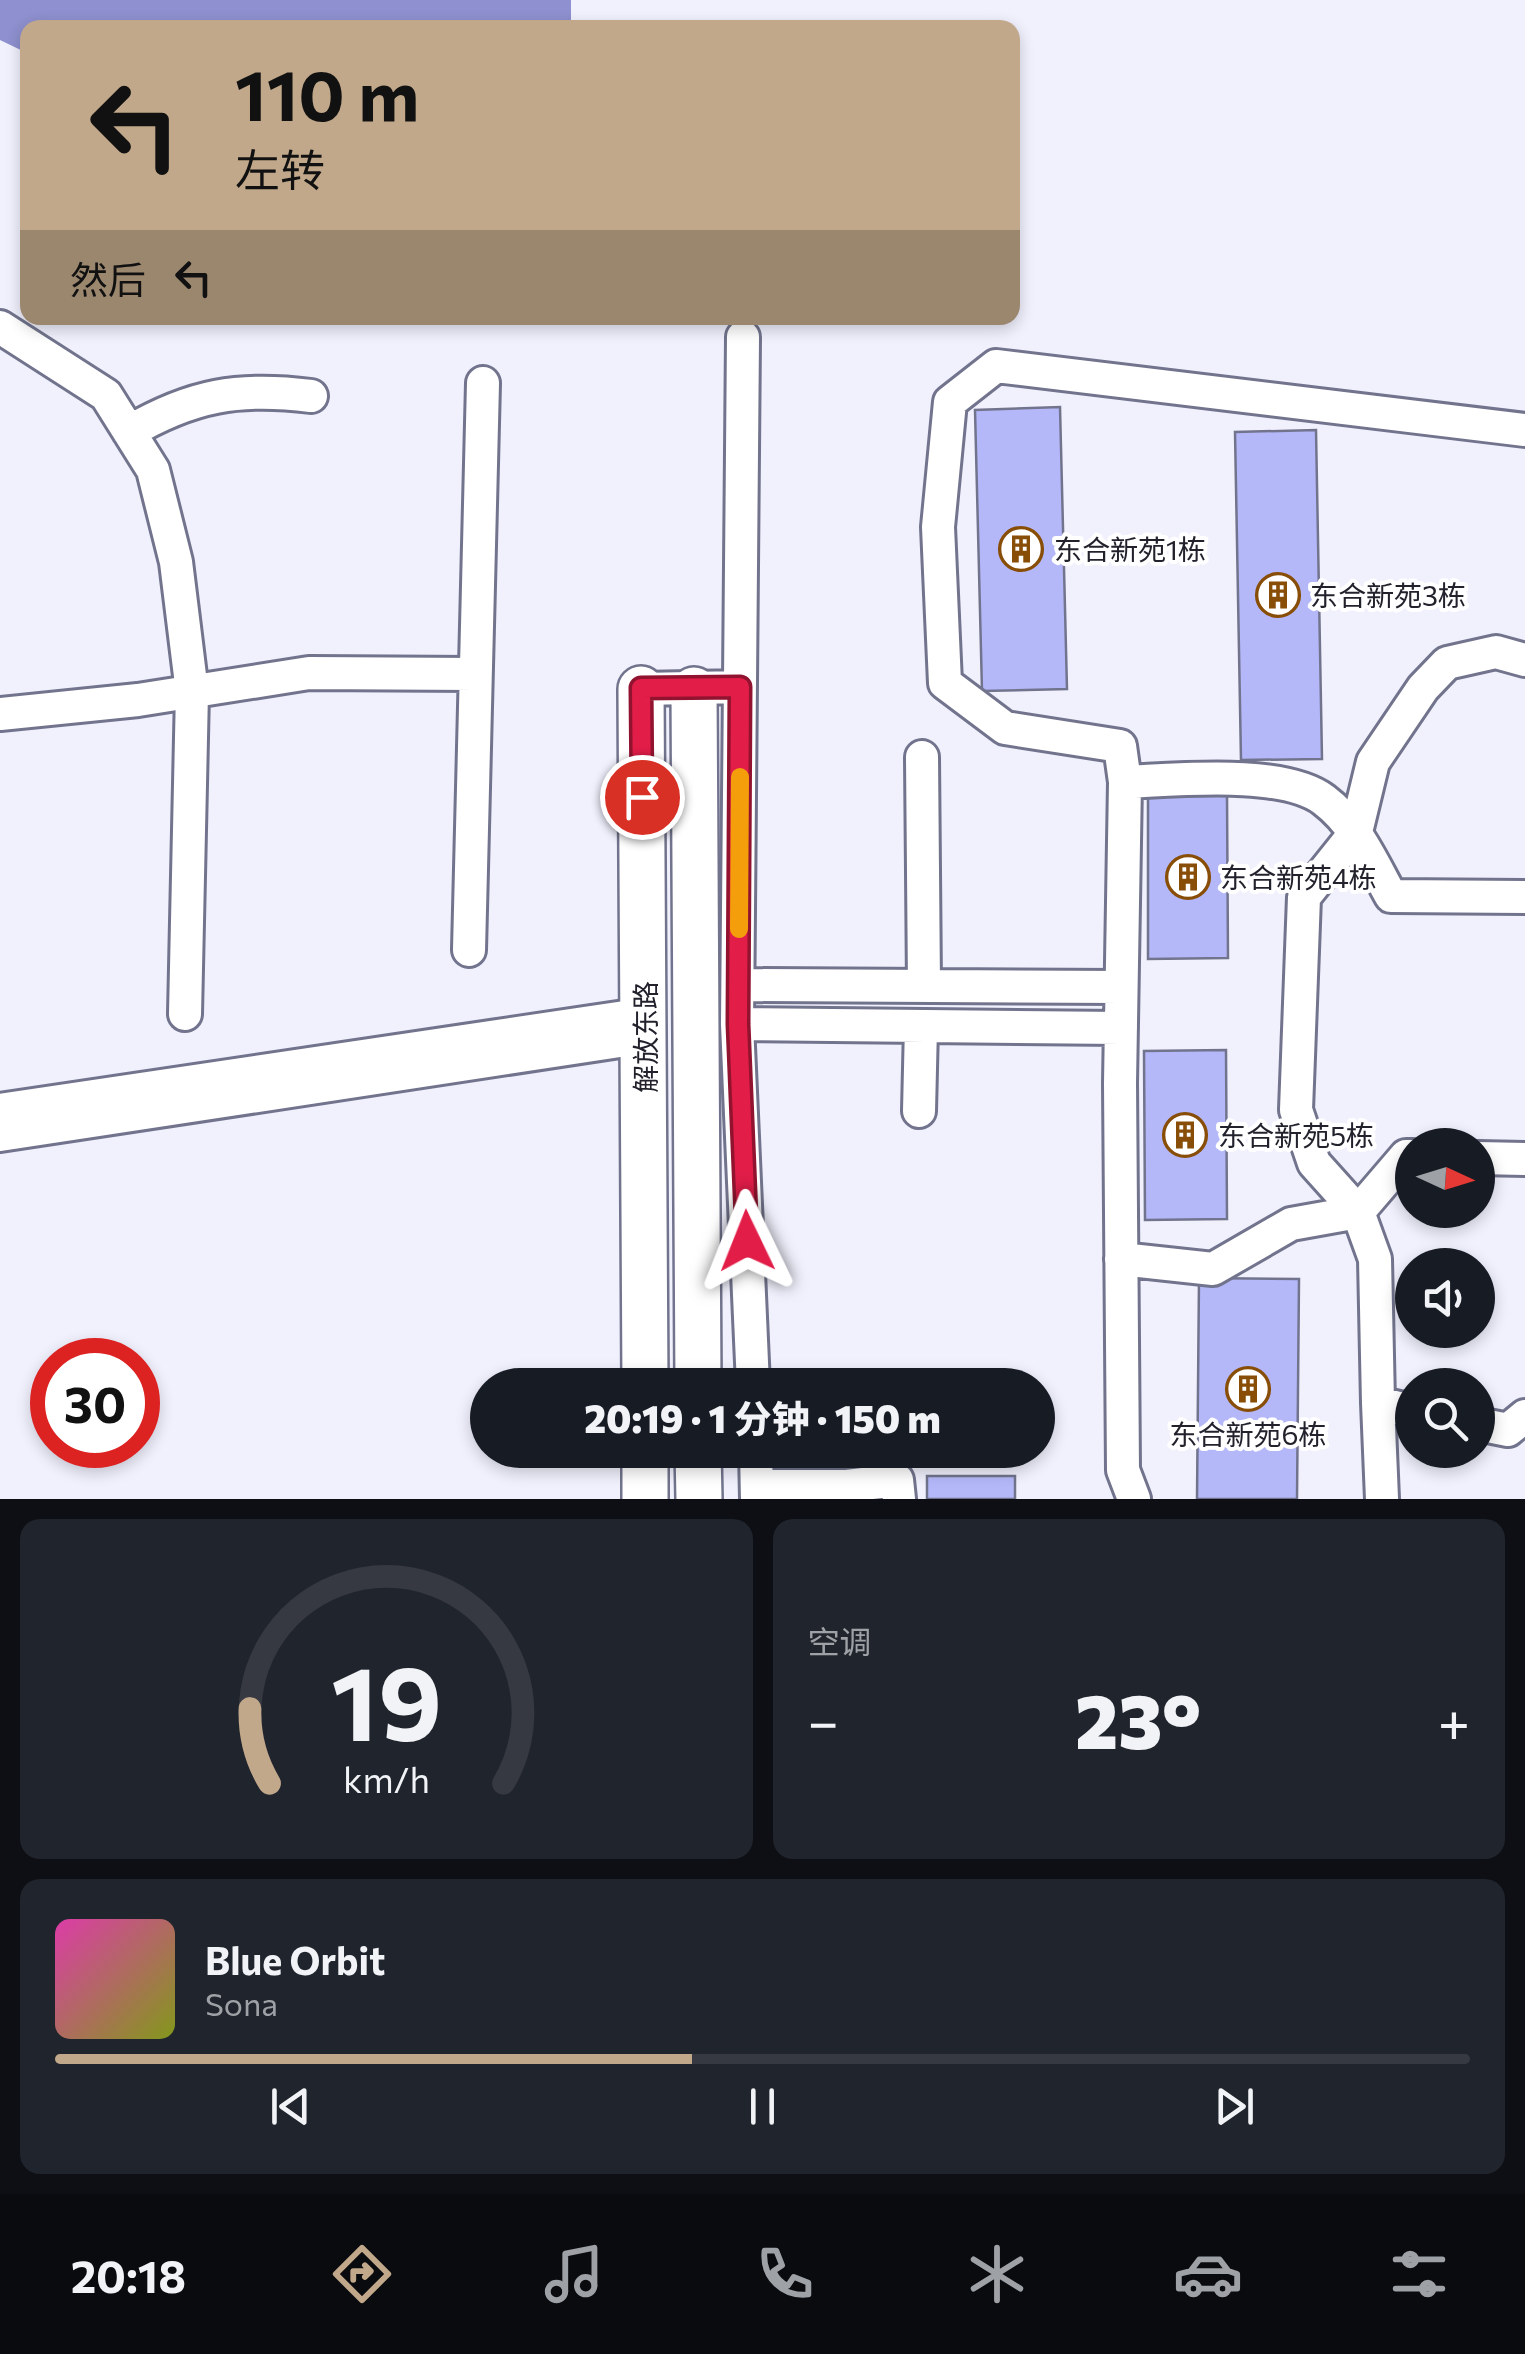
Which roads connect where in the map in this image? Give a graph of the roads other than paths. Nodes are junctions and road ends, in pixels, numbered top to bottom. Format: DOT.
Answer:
graph roads {
  1 [pos="0,327"];
  2 [pos="743,337"];
  3 [pos="483,384"];
  4 [pos="311,396"];
  5 [pos="1525,430"];
  6 [pos="129,432"];
  7 [pos="1525,660"];
  8 [pos="474,674"];
  9 [pos="740,687"];
  10 [pos="641,688"];
  11 [pos="694,690"];
  12 [pos="192,692"];
  13 [pos="0,714"];
  14 [pos="922,757"];
  15 [pos="1125,782"];
  16 [pos="1356,832"];
  17 [pos="1525,897"];
  18 [pos="469,950"];
  19 [pos="739,985"];
  20 [pos="924,986"];
  21 [pos="1121,987"];
  22 [pos="185,1014"];
  23 [pos="738,1024"];
  24 [pos="645,1025"];
  25 [pos="921,1026"];
  26 [pos="1120,1028"];
  27 [pos="0,1110"];
  28 [pos="919,1112"];
  29 [pos="0,1135"];
  30 [pos="1495,1158"];
  31 [pos="1525,1159"];
  32 [pos="1395,1169"];
  33 [pos="1358,1212"];
  34 [pos="1121,1259"];
  35 [pos="645,1368"];
  36 [pos="698,1368"];
  37 [pos="752,1368"];
  38 [pos="1378,1404"];
  39 [pos="1395,1407"];
  40 [pos="645,1468"];
  41 [pos="698,1468"];
  42 [pos="1128,1489"];
  43 [pos="757,1492"];
  44 [pos="645,1499"];
  45 [pos="698,1499"];
  46 [pos="898,1499"];
  47 [pos="1382,1499"];
  1 -- 6 [label="street"];
  2 -- 9 [label="street"];
  3 -- 8 [label="street"];
  4 -- 6 [label="street"];
  5 -- 15 [label="street"];
  6 -- 12 [label="street"];
  7 -- 16 [label="street"];
  8 -- 12 [label="street"];
  8 -- 18 [label="street"];
  9 -- 11 [label="street"];
  9 -- 19 [label="street"];
  10 -- 11 [label="street"];
  10 -- 24 [label="main road, 解放东路"];
  11 -- 36 [label="main road, 解放东路"];
  12 -- 13 [label="street"];
  12 -- 22 [label="street"];
  14 -- 20 [label="street"];
  15 -- 16 [label="street"];
  15 -- 21 [label="street"];
  16 -- 17 [label="street"];
  16 -- 33 [label="street"];
  19 -- 20 [label="street"];
  19 -- 23 [label="street"];
  20 -- 21 [label="street"];
  21 -- 26 [label="street"];
  23 -- 25 [label="street"];
  23 -- 37 [label="street"];
  24 -- 27 [label="street"];
  24 -- 29 [label="street"];
  24 -- 35 [label="main road, 解放东路"];
  25 -- 26 [label="street"];
  25 -- 28 [label="street"];
  26 -- 34 [label="street"];
  30 -- 31 [label="street"];
  32 -- 33 [label="street"];
  33 -- 34 [label="street"];
  33 -- 38 [label="street"];
  34 -- 42 [label="street"];
  38 -- 39 [label="street"];
  38 -- 47 [label="street"];
  40 -- 44 [label="main road"];
  41 -- 45 [label="main road"];
  43 -- 46 [label="street"];
}
